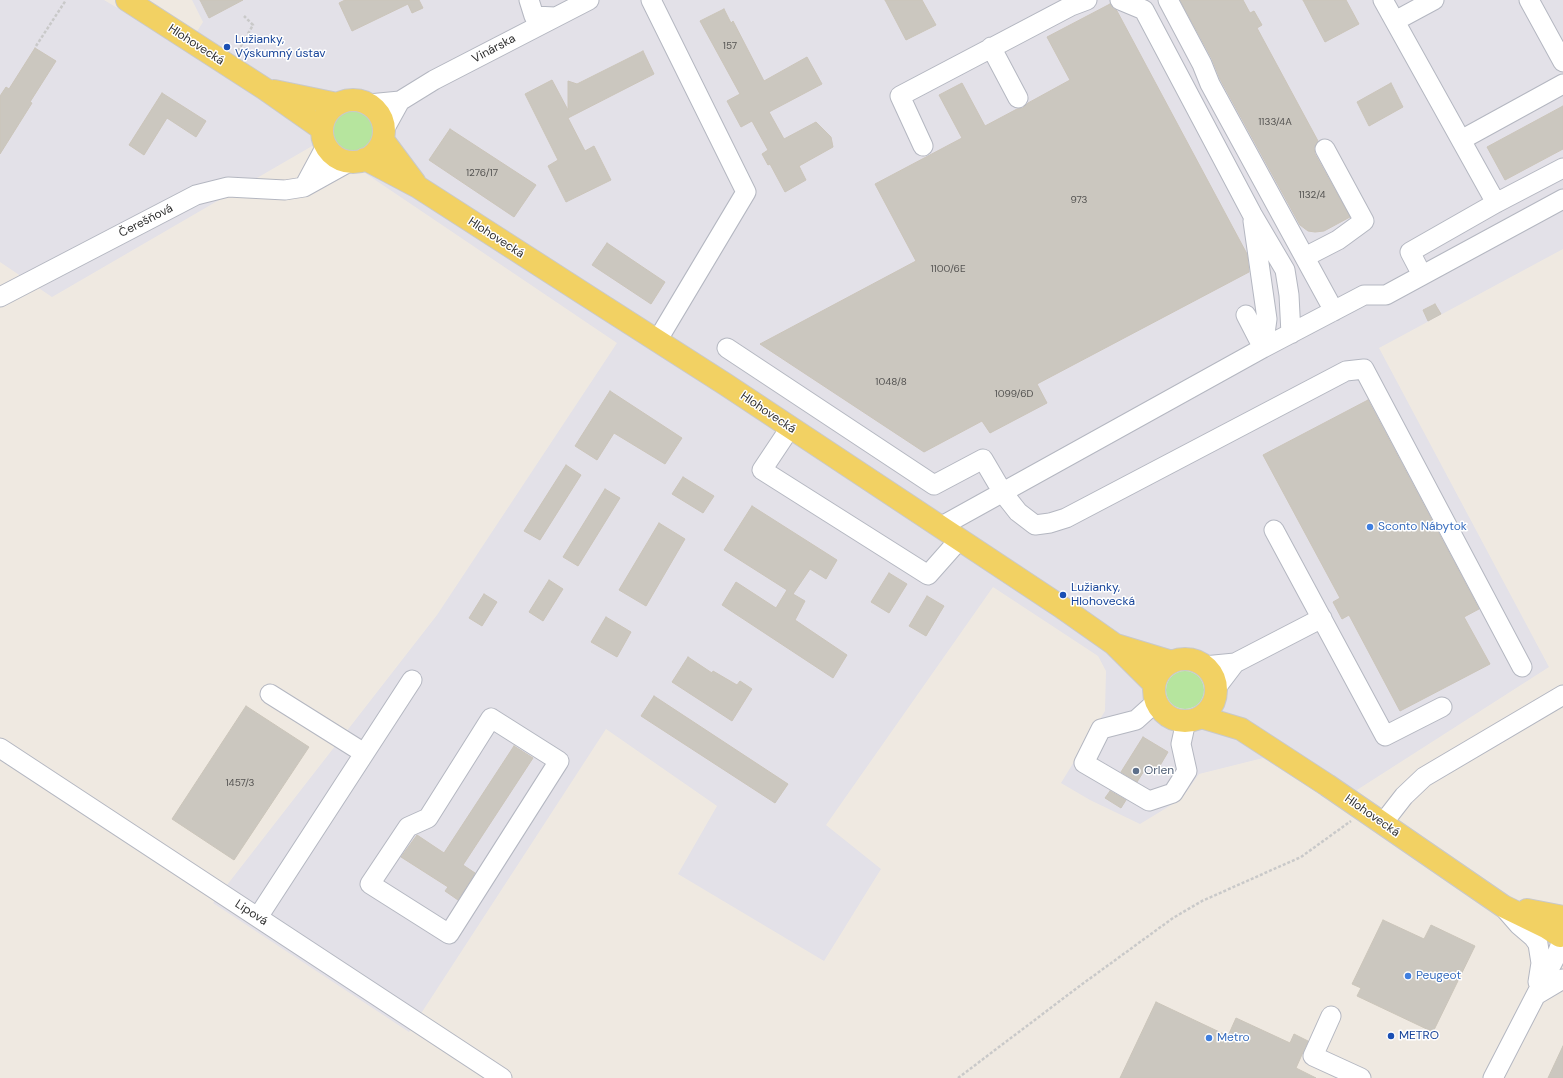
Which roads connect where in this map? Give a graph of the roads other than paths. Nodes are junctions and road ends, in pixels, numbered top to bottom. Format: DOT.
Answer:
graph roads {
  1 [pos="127,0"];
  2 [pos="528,0"];
  3 [pos="589,0"];
  4 [pos="651,0"];
  5 [pos="1087,0"];
  6 [pos="1120,0"];
  7 [pos="1168,0"];
  8 [pos="1383,0"];
  9 [pos="1434,0"];
  10 [pos="1529,0"];
  11 [pos="555,17"];
  12 [pos="1395,22"];
  13 [pos="991,47"];
  14 [pos="1563,62"];
  15 [pos="1563,84"];
  16 [pos="266,89"];
  17 [pos="1018,98"];
  18 [pos="400,101"];
  19 [pos="338,104"];
  20 [pos="369,104"];
  21 [pos="384,135"];
  22 [pos="324,138"];
  23 [pos="1461,140"];
  24 [pos="923,146"];
  25 [pos="1325,149"];
  26 [pos="357,160"];
  27 [pos="1563,168"];
  28 [pos="304,187"];
  29 [pos="418,187"];
  30 [pos="1563,200"];
  31 [pos="1496,203"];
  32 [pos="1252,214"];
  33 [pos="1305,257"];
  34 [pos="1422,275"];
  35 [pos="0,297"];
  36 [pos="1334,311"];
  37 [pos="1246,315"];
  38 [pos="1291,334"];
  39 [pos="658,341"];
  40 [pos="727,348"];
  41 [pos="1262,348"];
  42 [pos="790,428"];
  43 [pos="1003,493"];
  44 [pos="940,527"];
  45 [pos="1274,530"];
  46 [pos="959,540"];
  47 [pos="1322,618"];
  48 [pos="1114,644"];
  49 [pos="1172,662"];
  50 [pos="1235,663"];
  51 [pos="1204,666"];
  52 [pos="1522,667"];
  53 [pos="412,680"];
  54 [pos="1215,692"];
  55 [pos="1155,693"];
  56 [pos="270,694"];
  57 [pos="1563,695"];
  58 [pos="1442,707"];
  59 [pos="1193,719"];
  60 [pos="1241,729"];
  61 [pos="0,748"];
  62 [pos="364,753"];
  63 [pos="428,818"];
  64 [pos="1383,824"];
  65 [pos="1503,906"];
  66 [pos="258,917"];
  67 [pos="1562,934"];
  68 [pos="1563,979"];
  69 [pos="1536,995"];
  70 [pos="1331,1016"];
  71 [pos="502,1078"];
  72 [pos="1361,1078"];
  73 [pos="1494,1078"];
  1 -- 16 [label="main road, Hlohovecká"];
  2 -- 11 [label="street"];
  3 -- 11 [label="street, Vinárska"];
  4 -- 39 [label="street"];
  5 -- 13 [label="street"];
  6 -- 32 [label="street"];
  7 -- 33 [label="street"];
  8 -- 12 [label="street"];
  9 -- 12 [label="street"];
  10 -- 14 [label="street"];
  11 -- 18 [label="street, Vinárska"];
  12 -- 23 [label="street"];
  13 -- 17 [label="street"];
  13 -- 24 [label="street"];
  15 -- 23 [label="street"];
  16 -- 19 [label="main road, Hlohovecká"];
  16 -- 22 [label="main road, Hlohovecká"];
  18 -- 20 [label="street, Vinárska"];
  18 -- 21 [label="street, Vinárska"];
  19 -- 20 [label="main road"];
  19 -- 22 [label="main road"];
  20 -- 21 [label="main road"];
  21 -- 26 [label="main road"];
  21 -- 29 [label="main road, Hlohovecká"];
  22 -- 26 [label="main road"];
  22 -- 28 [label="street"];
  23 -- 31 [label="street"];
  25 -- 33 [label="street"];
  26 -- 28 [label="street, Čerešňová"];
  26 -- 29 [label="main road, Hlohovecká"];
  27 -- 31 [label="street"];
  28 -- 35 [label="street, Čerešňová"];
  29 -- 39 [label="main road, Hlohovecká"];
  30 -- 34 [label="street"];
  31 -- 34 [label="street"];
  32 -- 38 [label="street"];
  32 -- 41 [label="street"];
  33 -- 36 [label="street"];
  34 -- 36 [label="street"];
  36 -- 38 [label="street"];
  37 -- 41 [label="street"];
  38 -- 41 [label="street"];
  39 -- 42 [label="main road, Hlohovecká"];
  40 -- 43 [label="street"];
  41 -- 43 [label="street"];
  42 -- 44 [label="main road, Hlohovecká"];
  42 -- 46 [label="street"];
  43 -- 44 [label="street"];
  43 -- 52 [label="street"];
  44 -- 46 [label="main road, Hlohovecká"];
  45 -- 47 [label="street"];
  46 -- 48 [label="main road, Hlohovecká"];
  47 -- 50 [label="street"];
  47 -- 58 [label="street"];
  48 -- 49 [label="main road, Hlohovecká"];
  48 -- 55 [label="main road, Hlohovecká"];
  49 -- 51 [label="main road, Hlohovecká"];
  49 -- 55 [label="main road"];
  50 -- 51 [label="street"];
  50 -- 54 [label="street"];
  51 -- 54 [label="main road, Hlohovecká"];
  53 -- 62 [label="street"];
  54 -- 59 [label="main road"];
  54 -- 60 [label="main road, Hlohovecká"];
  55 -- 59 [label="main road, Hlohovecká"];
  55 -- 59 [label="street"];
  56 -- 62 [label="street"];
  57 -- 64 [label="street"];
  59 -- 60 [label="main road, Hlohovecká"];
  60 -- 64 [label="main road, Hlohovecká"];
  61 -- 66 [label="street, Lipová"];
  62 -- 66 [label="street"];
  63 -- 63 [label="street"];
  64 -- 65 [label="main road, Hlohovecká"];
  65 -- 67 [label="main road, Hlohovecká"];
  65 -- 69 [label="street"];
  66 -- 71 [label="street, Lipová"];
  67 -- 69 [label="street"];
  68 -- 69 [label="street"];
  69 -- 73 [label="street"];
  70 -- 72 [label="street"];
}
